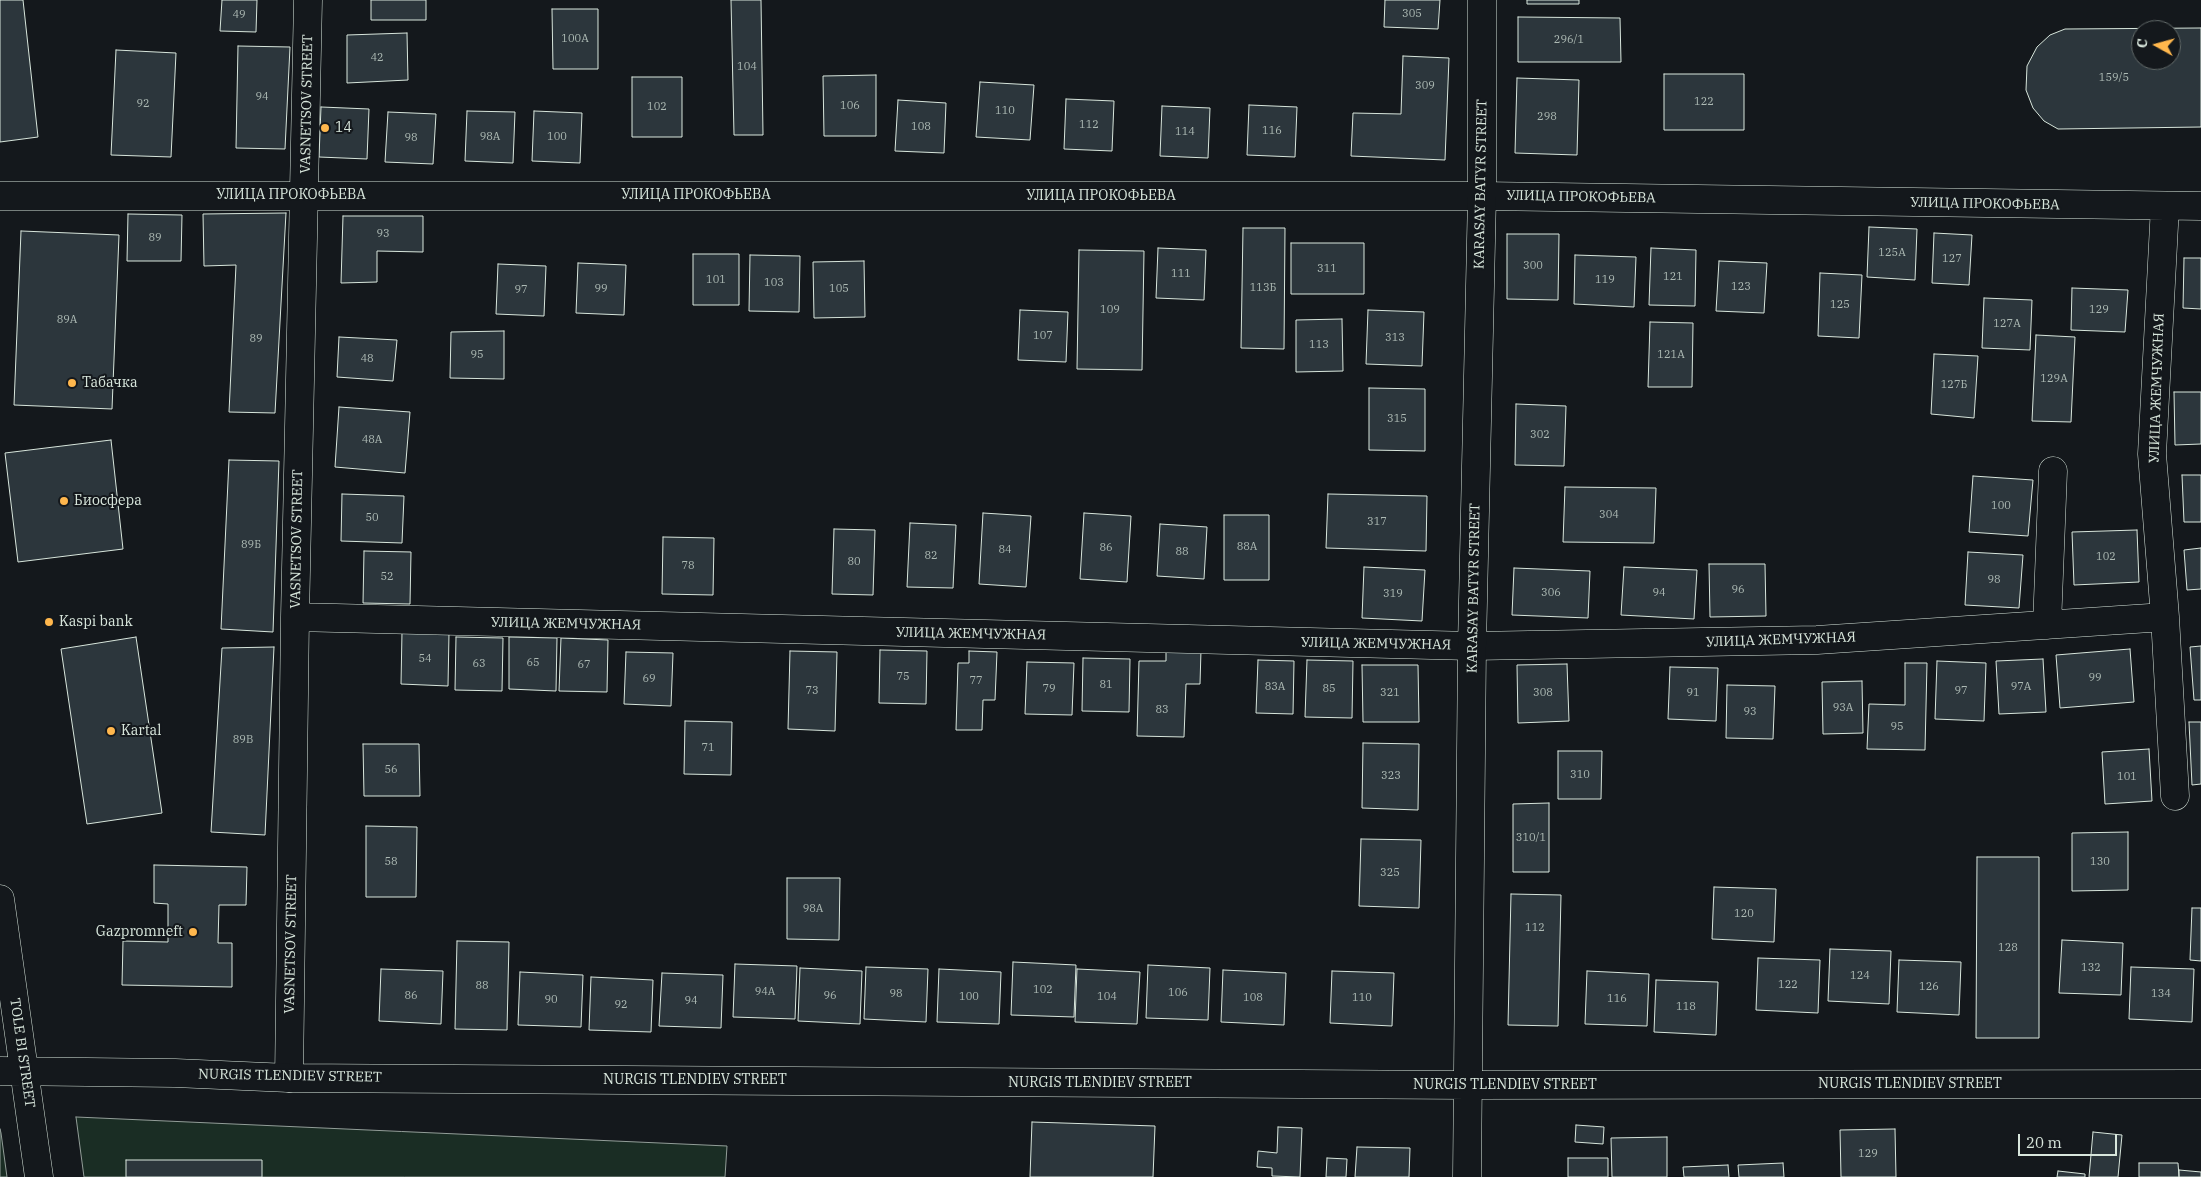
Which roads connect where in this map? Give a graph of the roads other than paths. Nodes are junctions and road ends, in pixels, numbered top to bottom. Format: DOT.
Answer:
graph roads {
  1 [pos="308,0"];
  2 [pos="1482,0"];
  3 [pos="306,195"];
  4 [pos="0,196"];
  5 [pos="1482,196"];
  6 [pos="2165,206"];
  7 [pos="2201,206"];
  8 [pos="2053,471"];
  9 [pos="295,617"];
  10 [pos="2166,617"];
  11 [pos="2048,625"];
  12 [pos="1472,646"];
  13 [pos="2175,796"];
  14 [pos="0,898"];
  15 [pos="12,1071"];
  16 [pos="289,1078"];
  17 [pos="2201,1084"];
  18 [pos="1467,1085"];
  19 [pos="39,1177"];
  20 [pos="1468,1177"];
  1 -- 3 [label="street, VASNETSOV STREET"];
  2 -- 5 [label="street, KARASAY BATYR STREET"];
  3 -- 4 [label="street, УЛИЦА ПРОКОФЬЕВА"];
  3 -- 5 [label="street, УЛИЦА ПРОКОФЬЕВА"];
  3 -- 9 [label="street, VASNETSOV STREET"];
  5 -- 6 [label="street, УЛИЦА ПРОКОФЬЕВА"];
  5 -- 12 [label="street, KARASAY BATYR STREET"];
  6 -- 7 [label="street, УЛИЦА ПРОКОФЬЕВА"];
  6 -- 10 [label="street, УЛИЦА ЖЕМЧУЖНАЯ"];
  8 -- 11 [label="street"];
  9 -- 12 [label="street, УЛИЦА ЖЕМЧУЖНАЯ"];
  9 -- 16 [label="street, VASNETSOV STREET"];
  10 -- 11 [label="street, УЛИЦА ЖЕМЧУЖНАЯ"];
  10 -- 13 [label="street"];
  11 -- 12 [label="street, УЛИЦА ЖЕМЧУЖНАЯ"];
  12 -- 18 [label="street, KARASAY BATYR STREET"];
  14 -- 15 [label="street, TOLE BI STREET"];
  15 -- 16 [label="street, NURGIS TLENDIEV STREET"];
  15 -- 19 [label="street, TOLE BI STREET"];
  16 -- 18 [label="street, NURGIS TLENDIEV STREET"];
  17 -- 18 [label="street, NURGIS TLENDIEV STREET"];
  18 -- 20 [label="street, KARASAY BATYR STREET"];
}
